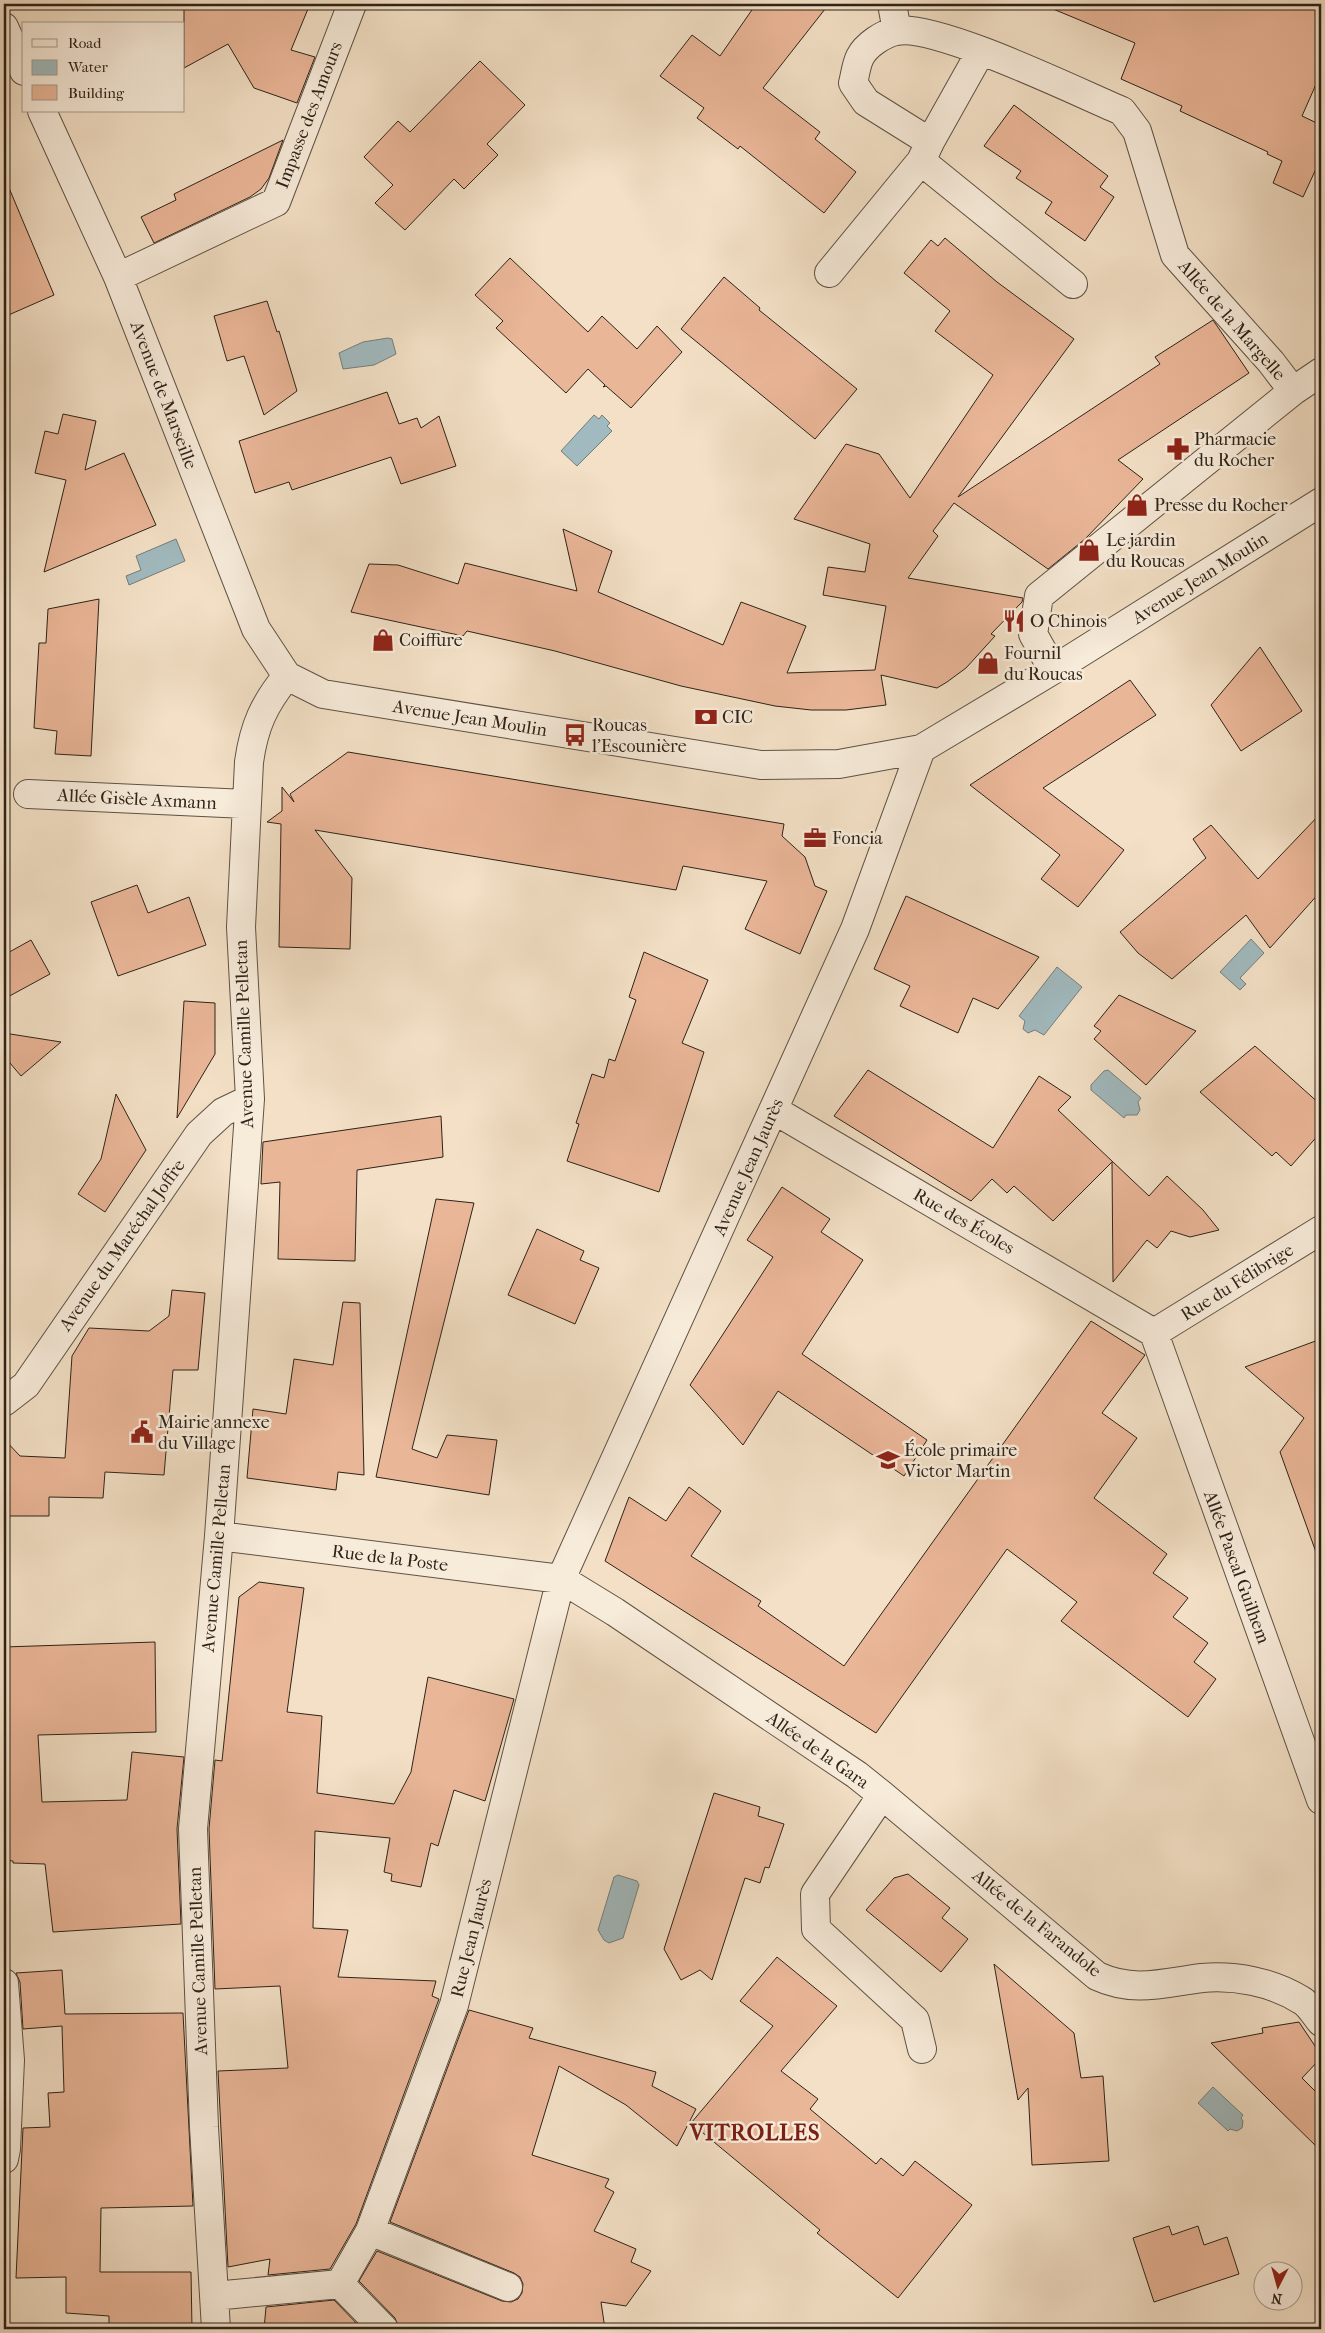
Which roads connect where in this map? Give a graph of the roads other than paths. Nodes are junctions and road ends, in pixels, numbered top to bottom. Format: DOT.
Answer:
graph roads {
  1 [pos="352,4"];
  2 [pos="892,4"];
  3 [pos="4,27"];
  4 [pos="897,31"];
  5 [pos="981,51"];
  6 [pos="22,67"];
  7 [pos="42,112"];
  8 [pos="926,152"];
  9 [pos="829,273"];
  10 [pos="118,278"];
  11 [pos="1072,284"];
  12 [pos="1321,372"];
  13 [pos="1293,391"];
  14 [pos="1321,502"];
  15 [pos="1053,670"];
  16 [pos="287,676"];
  17 [pos="921,749"];
  18 [pos="28,794"];
  19 [pos="246,804"];
  20 [pos="250,1099"];
  21 [pos="774,1110"];
  22 [pos="1321,1230"];
  23 [pos="1154,1333"];
  24 [pos="4,1402"];
  25 [pos="219,1536"];
  26 [pos="561,1579"];
  27 [pos="882,1795"];
  28 [pos="1321,1800"];
  29 [pos="4,1983"];
  30 [pos="1321,2022"];
  31 [pos="922,2049"];
  32 [pos="4,2159"];
  33 [pos="370,2231"];
  34 [pos="340,2284"];
  35 [pos="508,2287"];
  36 [pos="214,2296"];
  37 [pos="216,2329"];
  38 [pos="384,2329"];
  1 -- 10 [label="street, Impasse des Amours"];
  2 -- 4 [label="street"];
  3 -- 6 [label="street"];
  4 -- 5 [label="street, Allée de la Margelle"];
  4 -- 8 [label="street, Allée de la Margelle"];
  5 -- 8 [label="street"];
  5 -- 13 [label="street, Allée de la Margelle"];
  7 -- 10 [label="street, Avenue de Marseille"];
  8 -- 9 [label="street"];
  8 -- 11 [label="street, Allée de la Margelle"];
  10 -- 16 [label="street, Avenue de Marseille"];
  12 -- 13 [label="street"];
  13 -- 15 [label="street"];
  14 -- 15 [label="street, Avenue Jean Moulin"];
  15 -- 17 [label="street, Avenue Jean Moulin"];
  16 -- 17 [label="street, Avenue Jean Moulin"];
  16 -- 19 [label="street, Avenue Camille Pelletan"];
  17 -- 21 [label="street, Avenue Jean Jaurès"];
  18 -- 19 [label="street, Allée Gisèle Axmann"];
  19 -- 20 [label="street, Avenue Camille Pelletan"];
  20 -- 24 [label="street, Avenue du Maréchal Joffre"];
  20 -- 25 [label="street, Avenue Camille Pelletan"];
  21 -- 23 [label="street, Rue des Écoles"];
  21 -- 26 [label="street, Avenue Jean Jaurès"];
  22 -- 23 [label="street, Rue du Félibrige"];
  23 -- 28 [label="street, Allée Pascal Guilhem"];
  25 -- 26 [label="street, Rue de la Poste"];
  25 -- 36 [label="street, Avenue Camille Pelletan"];
  26 -- 27 [label="street, Allée de la Gara"];
  26 -- 33 [label="street, Rue Jean Jaurès"];
  27 -- 30 [label="street, Allée de la Farandole"];
  27 -- 31 [label="street, Allée de la Gara"];
  29 -- 32 [label="street"];
  33 -- 34 [label="street, Rue Jean Jaurès"];
  33 -- 35 [label="street"];
  34 -- 36 [label="street"];
  34 -- 38 [label="street"];
  36 -- 37 [label="street, Avenue Camille Pelletan"];
}
